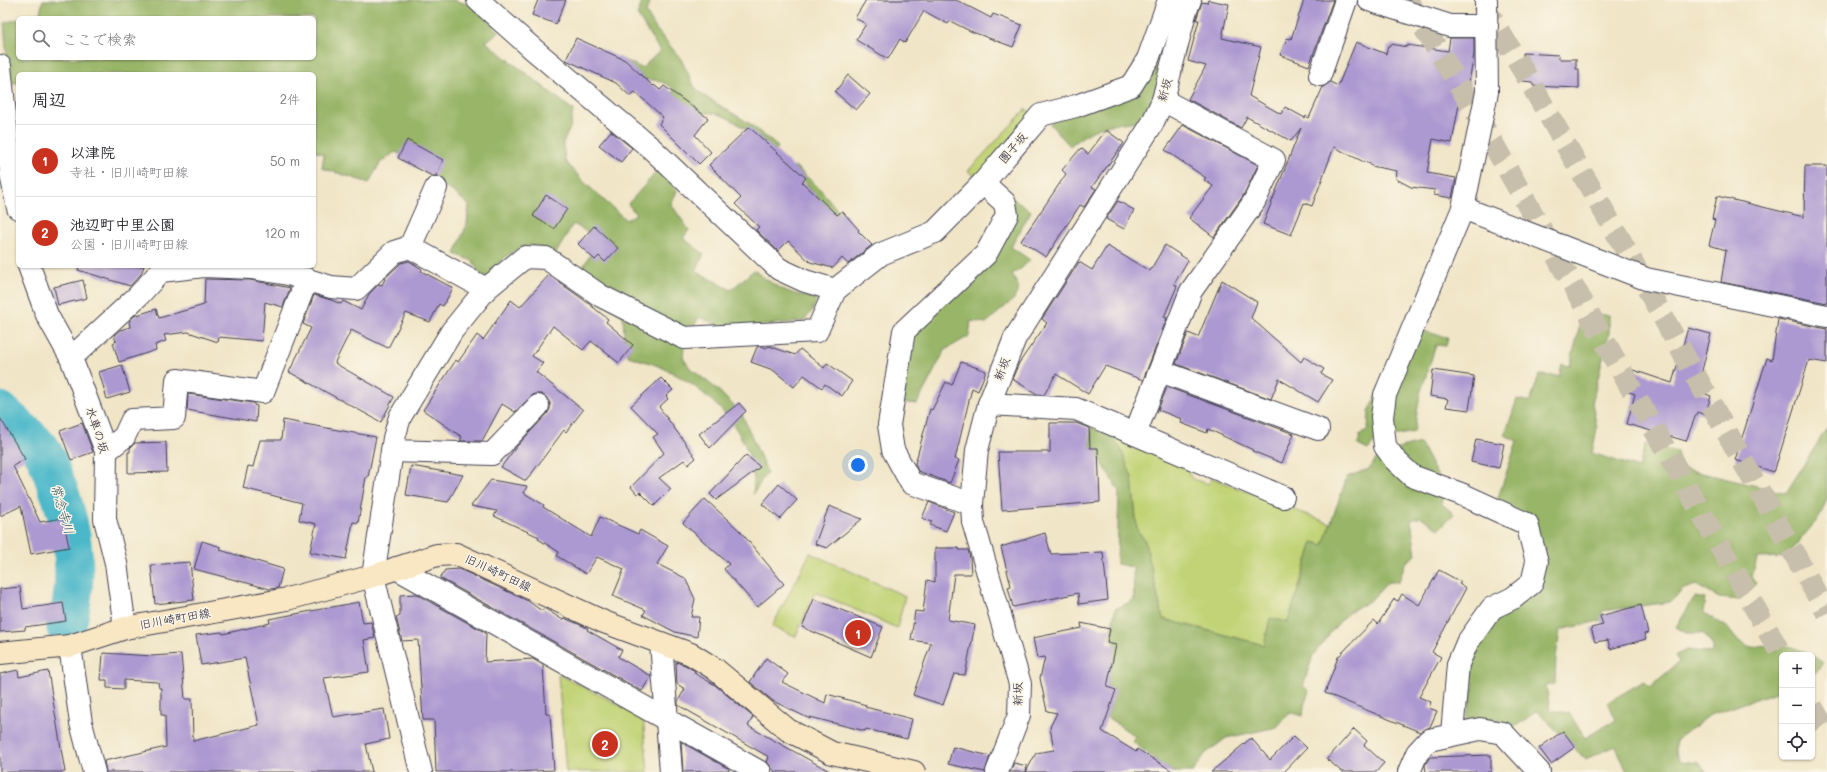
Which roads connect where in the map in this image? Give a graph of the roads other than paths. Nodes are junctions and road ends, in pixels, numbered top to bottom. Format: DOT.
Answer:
graph roads {
  1 [pos="478,0"];
  2 [pos="1169,0"];
  3 [pos="1190,0"];
  4 [pos="1346,0"];
  5 [pos="1369,0"];
  6 [pos="1486,0"];
  7 [pos="1488,26"];
  8 [pos="0,66"];
  9 [pos="1320,75"];
  10 [pos="1163,100"];
  11 [pos="983,183"];
  12 [pos="436,188"];
  13 [pos="16,197"];
  14 [pos="1463,208"];
  15 [pos="410,247"];
  16 [pos="30,268"];
  17 [pos="187,268"];
  18 [pos="251,268"];
  19 [pos="307,279"];
  20 [pos="486,289"];
  21 [pos="836,290"];
  22 [pos="1827,316"];
  23 [pos="71,358"];
  24 [pos="1160,371"];
  25 [pos="989,404"];
  26 [pos="538,406"];
  27 [pos="1318,429"];
  28 [pos="1135,434"];
  29 [pos="106,451"];
  30 [pos="392,451"];
  31 [pos="1283,496"];
  32 [pos="972,504"];
  33 [pos="396,568"];
  34 [pos="373,576"];
  35 [pos="125,628"];
  36 [pos="661,643"];
  37 [pos="70,646"];
  38 [pos="0,653"];
  39 [pos="667,720"];
  40 [pos="1452,734"];
  41 [pos="94,772"];
  42 [pos="421,772"];
  43 [pos="671,772"];
  44 [pos="760,772"];
  45 [pos="914,772"];
  46 [pos="997,772"];
  47 [pos="1409,772"];
  48 [pos="1539,772"];
  1 -- 21 [label="street"];
  2 -- 11 [label="street, 團子坂"];
  3 -- 10 [label="street, 新坂"];
  4 -- 9 [label="street"];
  5 -- 7 [label="street"];
  6 -- 7 [label="street"];
  7 -- 14 [label="street"];
  8 -- 13 [label="street"];
  10 -- 24 [label="street"];
  10 -- 25 [label="street, 新坂"];
  11 -- 21 [label="street, 團子坂"];
  11 -- 32 [label="street"];
  12 -- 15 [label="street"];
  14 -- 22 [label="street"];
  14 -- 40 [label="street"];
  15 -- 19 [label="street"];
  15 -- 20 [label="street"];
  16 -- 23 [label="street, 水車の坂"];
  17 -- 23 [label="street"];
  18 -- 19 [label="street"];
  19 -- 29 [label="street"];
  20 -- 21 [label="street"];
  20 -- 30 [label="street"];
  23 -- 29 [label="street, 水車の坂"];
  24 -- 27 [label="street"];
  24 -- 28 [label="street"];
  25 -- 28 [label="street"];
  25 -- 32 [label="street, 新坂"];
  26 -- 30 [label="street"];
  28 -- 31 [label="street"];
  29 -- 35 [label="street, 水車の坂"];
  30 -- 34 [label="street"];
  32 -- 46 [label="street, 新坂"];
  33 -- 34 [label="main road, 旧川崎町田線"];
  33 -- 36 [label="main road, 旧川崎町田線"];
  33 -- 39 [label="street"];
  34 -- 35 [label="main road, 旧川崎町田線"];
  34 -- 42 [label="street"];
  35 -- 37 [label="main road, 旧川崎町田線"];
  36 -- 39 [label="street"];
  36 -- 45 [label="main road, 旧川崎町田線"];
  37 -- 38 [label="main road, 旧川崎町田線"];
  37 -- 41 [label="street"];
  39 -- 43 [label="street"];
  39 -- 44 [label="street"];
  40 -- 47 [label="street"];
  40 -- 48 [label="street"];
}
